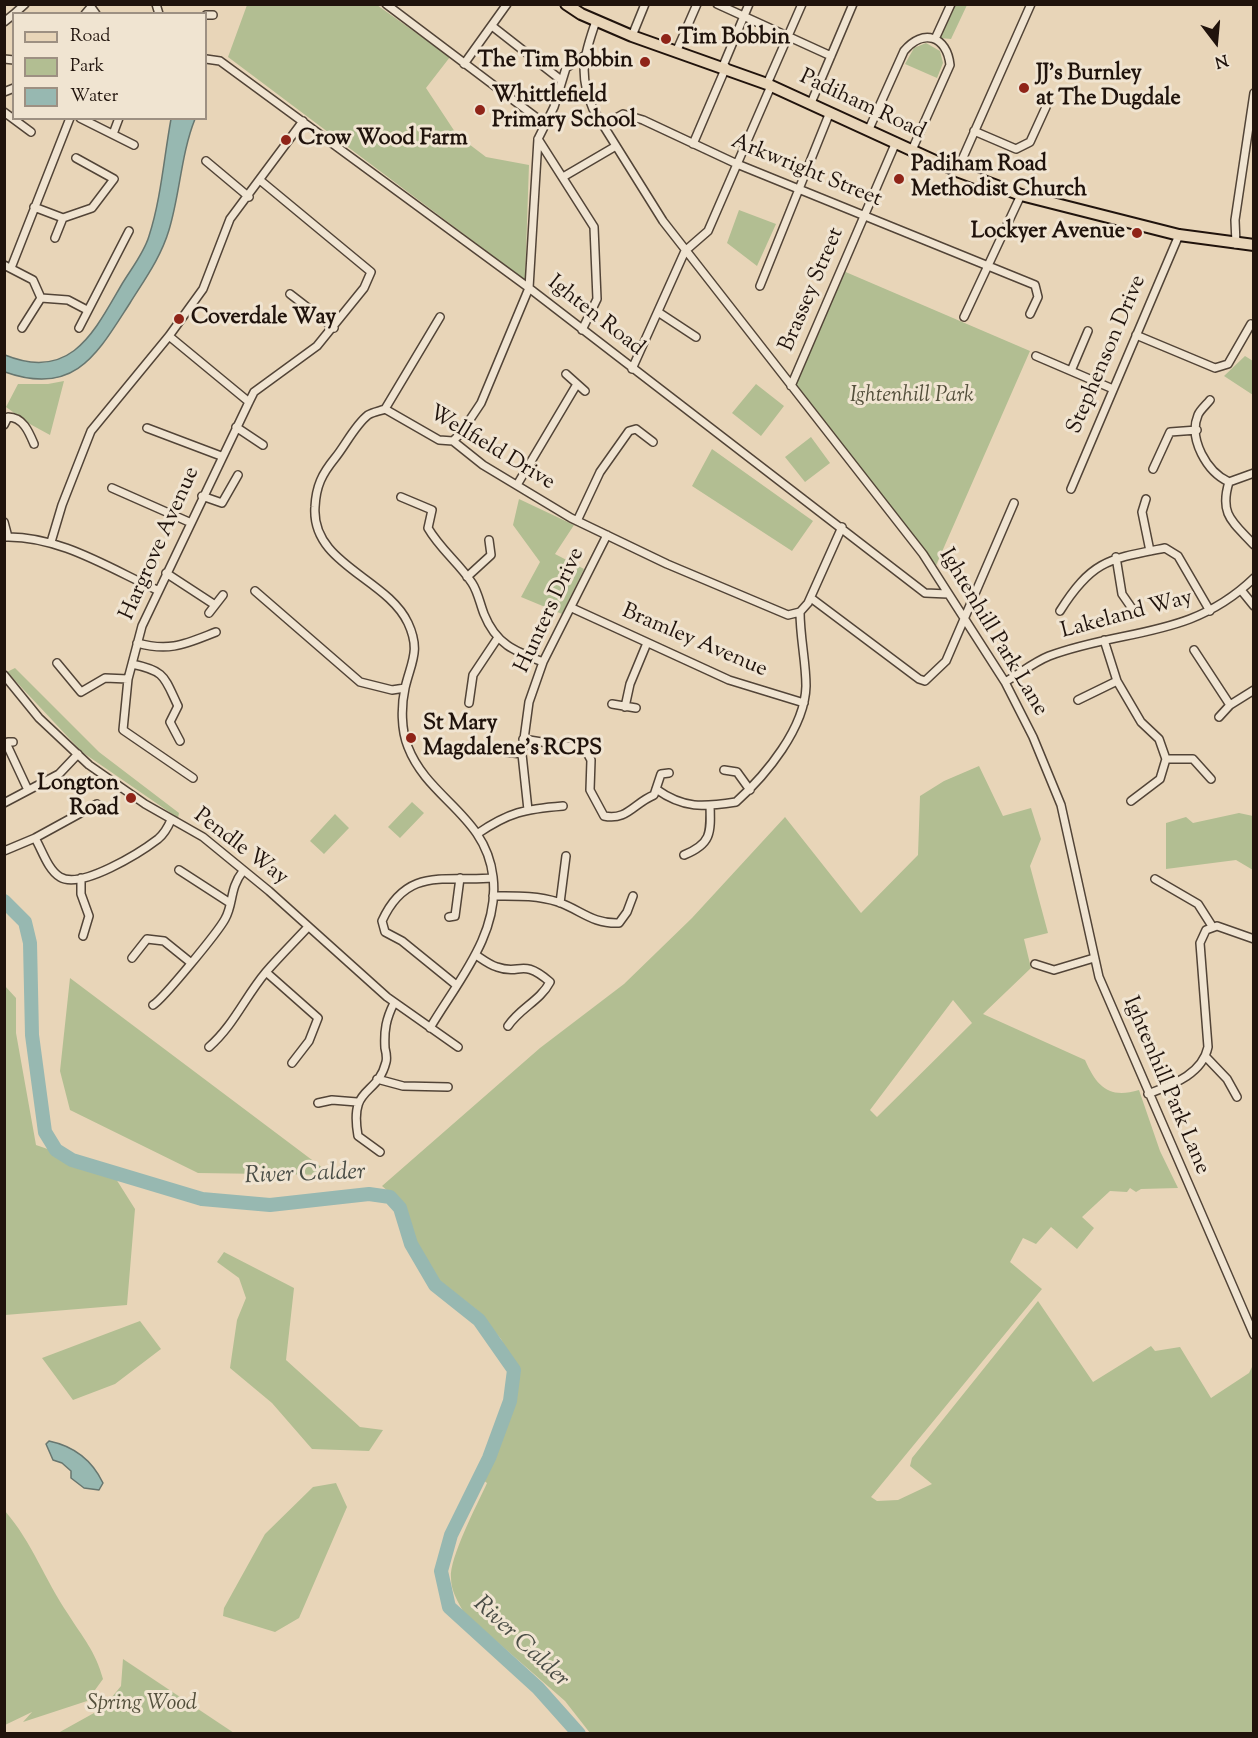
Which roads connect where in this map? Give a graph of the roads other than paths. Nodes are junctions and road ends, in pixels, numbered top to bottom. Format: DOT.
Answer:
graph roads {
  1 [pos="386,4"];
  2 [pos="507,4"];
  3 [pos="566,4"];
  4 [pos="645,4"];
  5 [pos="697,4"];
  6 [pos="717,4"];
  7 [pos="749,4"];
  8 [pos="802,4"];
  9 [pos="854,4"];
  10 [pos="951,4"];
  11 [pos="1031,4"];
  12 [pos="396,7"];
  13 [pos="744,16"];
  14 [pos="596,21"];
  15 [pos="492,26"];
  16 [pos="632,36"];
  17 [pos="788,36"];
  18 [pos="935,39"];
  19 [pos="677,50"];
  20 [pos="584,56"];
  21 [pos="831,56"];
  22 [pos="207,59"];
  23 [pos="464,64"];
  24 [pos="725,67"];
  25 [pos="561,80"];
  26 [pos="769,85"];
  27 [pos="1254,93"];
  28 [pos="811,103"];
  29 [pos="1046,107"];
  30 [pos="830,112"];
  31 [pos="15,120"];
  32 [pos="69,120"];
  33 [pos="84,120"];
  34 [pos="118,120"];
  35 [pos="303,121"];
  36 [pos="545,124"];
  37 [pos="604,125"];
  38 [pos="869,129"];
  39 [pos="974,130"];
  40 [pos="31,132"];
  41 [pos="113,134"];
  42 [pos="538,139"];
  43 [pos="896,142"];
  44 [pos="693,144"];
  45 [pos="134,145"];
  46 [pos="616,146"];
  47 [pos="912,150"];
  48 [pos="76,158"];
  49 [pos="206,161"];
  50 [pos="737,164"];
  51 [pos="957,171"];
  52 [pos="563,177"];
  53 [pos="261,181"];
  54 [pos="800,187"];
  55 [pos="1021,195"];
  56 [pos="249,196"];
  57 [pos="34,207"];
  58 [pos="865,216"];
  59 [pos="63,218"];
  60 [pos="129,231"];
  61 [pos="1179,235"];
  62 [pos="55,238"];
  63 [pos="1236,244"];
  64 [pos="1254,245"];
  65 [pos="686,250"];
  66 [pos="8,267"];
  67 [pos="988,267"];
  68 [pos="760,286"];
  69 [pos="529,288"];
  70 [pos="290,294"];
  71 [pos="41,298"];
  72 [pos="87,310"];
  73 [pos="658,312"];
  74 [pos="1030,314"];
  75 [pos="440,317"];
  76 [pos="964,317"];
  77 [pos="1251,324"];
  78 [pos="22,328"];
  79 [pos="79,328"];
  80 [pos="334,328"];
  81 [pos="582,330"];
  82 [pos="1088,331"];
  83 [pos="1136,335"];
  84 [pos="169,336"];
  85 [pos="696,337"];
  86 [pos="1036,356"];
  87 [pos="632,369"];
  88 [pos="1071,371"];
  89 [pos="566,374"];
  90 [pos="577,384"];
  91 [pos="792,386"];
  92 [pos="1113,389"];
  93 [pos="585,391"];
  94 [pos="1210,400"];
  95 [pos="249,402"];
  96 [pos="386,409"];
  97 [pos="4,425"];
  98 [pos="236,427"];
  99 [pos="147,428"];
  100 [pos="1197,430"];
  101 [pos="453,441"];
  102 [pos="653,442"];
  103 [pos="34,444"];
  104 [pos="262,445"];
  105 [pos="221,456"];
  106 [pos="1153,469"];
  107 [pos="1254,473"];
  108 [pos="238,475"];
  109 [pos="1229,482"];
  110 [pos="517,485"];
  111 [pos="112,488"];
  112 [pos="1071,489"];
  113 [pos="202,496"];
  114 [pos="402,497"];
  115 [pos="1146,499"];
  116 [pos="1014,503"];
  117 [pos="577,521"];
  118 [pos="4,522"];
  119 [pos="189,522"];
  120 [pos="842,527"];
  121 [pos="607,535"];
  122 [pos="6,537"];
  123 [pos="489,540"];
  124 [pos="51,542"];
  125 [pos="1254,545"];
  126 [pos="1150,551"];
  127 [pos="1116,557"];
  128 [pos="166,573"];
  129 [pos="467,577"];
  130 [pos="1254,578"];
  131 [pos="157,590"];
  132 [pos="1241,590"];
  133 [pos="255,591"];
  134 [pos="948,594"];
  135 [pos="223,595"];
  136 [pos="811,598"];
  137 [pos="215,605"];
  138 [pos="1254,606"];
  139 [pos="1131,607"];
  140 [pos="572,608"];
  141 [pos="1059,611"];
  142 [pos="1210,611"];
  143 [pos="800,612"];
  144 [pos="209,614"];
  145 [pos="964,620"];
  146 [pos="216,632"];
  147 [pos="497,639"];
  148 [pos="1104,640"];
  149 [pos="137,643"];
  150 [pos="647,643"];
  151 [pos="1194,650"];
  152 [pos="543,662"];
  153 [pos="57,663"];
  154 [pos="132,664"];
  155 [pos="4,675"];
  156 [pos="128,679"];
  157 [pos="1116,681"];
  158 [pos="1005,682"];
  159 [pos="405,688"];
  160 [pos="1254,690"];
  161 [pos="1078,700"];
  162 [pos="469,703"];
  163 [pos="804,703"];
  164 [pos="612,704"];
  165 [pos="1230,705"];
  166 [pos="625,706"];
  167 [pos="636,708"];
  168 [pos="1219,717"];
  169 [pos="523,739"];
  170 [pos="180,741"];
  171 [pos="13,742"];
  172 [pos="479,749"];
  173 [pos="78,754"];
  174 [pos="522,754"];
  175 [pos="1166,759"];
  176 [pos="724,770"];
  177 [pos="669,772"];
  178 [pos="193,778"];
  179 [pos="1211,779"];
  180 [pos="656,789"];
  181 [pos="28,790"];
  182 [pos="750,790"];
  183 [pos="1131,801"];
  184 [pos="4,803"];
  185 [pos="97,804"];
  186 [pos="563,806"];
  187 [pos="710,806"];
  188 [pos="528,810"];
  189 [pos="171,820"];
  190 [pos="477,834"];
  191 [pos="35,838"];
  192 [pos="4,851"];
  193 [pos="684,855"];
  194 [pos="566,856"];
  195 [pos="179,870"];
  196 [pos="243,871"];
  197 [pos="81,878"];
  198 [pos="460,878"];
  199 [pos="493,878"];
  200 [pos="1155,879"];
  201 [pos="493,896"];
  202 [pos="633,896"];
  203 [pos="230,903"];
  204 [pos="560,903"];
  205 [pos="449,917"];
  206 [pos="1212,926"];
  207 [pos="308,927"];
  208 [pos="83,936"];
  209 [pos="1254,939"];
  210 [pos="476,955"];
  211 [pos="132,958"];
  212 [pos="1094,958"];
  213 [pos="190,962"];
  214 [pos="1035,964"];
  215 [pos="267,970"];
  216 [pos="455,984"];
  217 [pos="394,1003"];
  218 [pos="153,1005"];
  219 [pos="508,1026"];
  220 [pos="430,1028"];
  221 [pos="209,1047"];
  222 [pos="458,1047"];
  223 [pos="1206,1057"];
  224 [pos="292,1063"];
  225 [pos="377,1079"];
  226 [pos="448,1087"];
  227 [pos="1148,1094"];
  228 [pos="1237,1097"];
  229 [pos="357,1102"];
  230 [pos="318,1103"];
  231 [pos="380,1152"];
  232 [pos="1254,1335"];
  1 -- 12 [label="street"];
  2 -- 15 [label="street"];
  3 -- 14 [label="main road, Padiham Road"];
  4 -- 16 [label="street"];
  5 -- 19 [label="street"];
  6 -- 13 [label="street"];
  7 -- 13 [label="street"];
  8 -- 17 [label="street"];
  9 -- 21 [label="street"];
  10 -- 18 [label="street"];
  11 -- 39 [label="street"];
  12 -- 23 [label="street"];
  13 -- 17 [label="street"];
  13 -- 24 [label="street"];
  14 -- 16 [label="main road, Padiham Road"];
  14 -- 20 [label="street, Ightenhill Park Lane"];
  15 -- 23 [label="street"];
  15 -- 25 [label="street"];
  16 -- 19 [label="main road, Padiham Road"];
  17 -- 21 [label="street"];
  17 -- 26 [label="street"];
  18 -- 38 [label="street"];
  18 -- 47 [label="street"];
  19 -- 24 [label="main road, Padiham Road"];
  20 -- 25 [label="street"];
  20 -- 37 [label="street, Ightenhill Park Lane"];
  21 -- 28 [label="street"];
  22 -- 35 [label="street, Ighten Road"];
  23 -- 36 [label="street"];
  24 -- 26 [label="main road, Padiham Road"];
  24 -- 44 [label="street"];
  25 -- 36 [label="street"];
  26 -- 28 [label="main road, Padiham Road"];
  26 -- 50 [label="street"];
  27 -- 63 [label="street"];
  28 -- 30 [label="main road, Padiham Road"];
  29 -- 39 [label="street"];
  30 -- 38 [label="main road, Padiham Road"];
  30 -- 54 [label="street"];
  31 -- 40 [label="street"];
  32 -- 57 [label="street"];
  33 -- 41 [label="street"];
  34 -- 41 [label="street"];
  35 -- 53 [label="street"];
  35 -- 69 [label="street, Ighten Road"];
  36 -- 42 [label="street"];
  37 -- 44 [label="street, Arkwright Street"];
  37 -- 46 [label="street, Ightenhill Park Lane"];
  38 -- 43 [label="main road, Padiham Road"];
  39 -- 51 [label="street"];
  41 -- 45 [label="street"];
  42 -- 52 [label="street"];
  42 -- 69 [label="street"];
  43 -- 47 [label="main road, Padiham Road"];
  43 -- 58 [label="street, Brassey Street"];
  44 -- 50 [label="street, Arkwright Street"];
  46 -- 52 [label="street"];
  46 -- 65 [label="street, Ightenhill Park Lane"];
  47 -- 51 [label="main road, Padiham Road"];
  48 -- 59 [label="street"];
  49 -- 56 [label="street"];
  50 -- 54 [label="street, Arkwright Street"];
  50 -- 65 [label="street"];
  51 -- 55 [label="main road, Padiham Road"];
  52 -- 81 [label="street"];
  53 -- 56 [label="street"];
  53 -- 80 [label="street, Hargrove Avenue"];
  54 -- 58 [label="street, Arkwright Street"];
  54 -- 68 [label="street"];
  55 -- 61 [label="main road, Padiham Road"];
  55 -- 67 [label="street"];
  56 -- 84 [label="street"];
  57 -- 59 [label="street"];
  57 -- 66 [label="street"];
  58 -- 67 [label="street, Arkwright Street"];
  58 -- 91 [label="street, Brassey Street"];
  59 -- 62 [label="street"];
  60 -- 72 [label="street"];
  61 -- 63 [label="main road, Padiham Road"];
  61 -- 83 [label="street, Stephenson Drive"];
  63 -- 64 [label="main road, Padiham Road"];
  65 -- 73 [label="street"];
  65 -- 91 [label="street, Ightenhill Park Lane"];
  66 -- 71 [label="street"];
  67 -- 74 [label="street, Arkwright Street"];
  67 -- 76 [label="street"];
  69 -- 81 [label="street, Ighten Road"];
  69 -- 101 [label="street"];
  70 -- 80 [label="street"];
  71 -- 72 [label="street"];
  71 -- 78 [label="street"];
  72 -- 79 [label="street"];
  73 -- 85 [label="street"];
  73 -- 87 [label="street"];
  75 -- 96 [label="street"];
  77 -- 83 [label="street"];
  80 -- 95 [label="street, Hargrove Avenue"];
  81 -- 87 [label="street, Ighten Road"];
  82 -- 88 [label="street"];
  83 -- 92 [label="street, Stephenson Drive"];
  84 -- 95 [label="street"];
  84 -- 124 [label="street"];
  86 -- 88 [label="street"];
  87 -- 120 [label="street, Ighten Road"];
  88 -- 92 [label="street"];
  89 -- 90 [label="street"];
  90 -- 93 [label="street"];
  90 -- 110 [label="street"];
  91 -- 134 [label="street, Ightenhill Park Lane"];
  92 -- 112 [label="street, Stephenson Drive"];
  94 -- 100 [label="street"];
  95 -- 98 [label="street, Hargrove Avenue"];
  96 -- 101 [label="street, Wellfield Drive"];
  96 -- 159 [label="street"];
  97 -- 103 [label="street"];
  98 -- 104 [label="street"];
  98 -- 105 [label="street, Hargrove Avenue"];
  99 -- 105 [label="street"];
  100 -- 106 [label="street"];
  100 -- 109 [label="street"];
  101 -- 110 [label="street, Wellfield Drive"];
  102 -- 117 [label="street"];
  105 -- 113 [label="street, Hargrove Avenue"];
  107 -- 109 [label="street"];
  108 -- 113 [label="street"];
  109 -- 125 [label="street"];
  110 -- 117 [label="street, Wellfield Drive"];
  111 -- 119 [label="street"];
  113 -- 119 [label="street, Hargrove Avenue"];
  114 -- 129 [label="street"];
  115 -- 126 [label="street"];
  116 -- 145 [label="street"];
  117 -- 121 [label="street, Wellfield Drive"];
  118 -- 122 [label="street"];
  119 -- 128 [label="street, Hargrove Avenue"];
  120 -- 134 [label="street, Ighten Road"];
  120 -- 136 [label="street"];
  121 -- 140 [label="street, Hunters Drive"];
  121 -- 143 [label="street, Wellfield Drive"];
  122 -- 124 [label="street"];
  123 -- 129 [label="street"];
  124 -- 131 [label="street"];
  126 -- 127 [label="street"];
  126 -- 142 [label="street"];
  127 -- 139 [label="street"];
  127 -- 141 [label="street"];
  128 -- 131 [label="street, Hargrove Avenue"];
  128 -- 137 [label="street"];
  129 -- 147 [label="street"];
  130 -- 132 [label="street, Lakeland Way"];
  131 -- 149 [label="street, Hargrove Avenue"];
  132 -- 138 [label="street"];
  132 -- 142 [label="street, Lakeland Way"];
  133 -- 159 [label="street"];
  134 -- 145 [label="street, Ightenhill Park Lane"];
  135 -- 137 [label="street"];
  136 -- 143 [label="street"];
  136 -- 145 [label="street"];
  137 -- 144 [label="street"];
  140 -- 150 [label="street, Bramley Avenue"];
  140 -- 152 [label="street, Hunters Drive"];
  142 -- 148 [label="street, Lakeland Way"];
  143 -- 163 [label="street"];
  145 -- 158 [label="street, Ightenhill Park Lane"];
  146 -- 149 [label="street"];
  147 -- 152 [label="street"];
  147 -- 162 [label="street"];
  148 -- 157 [label="street"];
  148 -- 158 [label="street, Lakeland Way"];
  149 -- 154 [label="street, Hargrove Avenue"];
  150 -- 163 [label="street, Bramley Avenue"];
  150 -- 166 [label="street"];
  151 -- 165 [label="street"];
  152 -- 169 [label="street, Hunters Drive"];
  153 -- 156 [label="street"];
  154 -- 156 [label="street, Hargrove Avenue"];
  154 -- 170 [label="street"];
  155 -- 173 [label="street, Pendle Way"];
  156 -- 178 [label="street, Hargrove Avenue"];
  157 -- 161 [label="street"];
  157 -- 175 [label="street"];
  158 -- 212 [label="street, Ightenhill Park Lane"];
  159 -- 190 [label="street"];
  160 -- 165 [label="street"];
  163 -- 182 [label="street"];
  164 -- 166 [label="street"];
  165 -- 168 [label="street"];
  166 -- 167 [label="street"];
  169 -- 174 [label="street, Hunters Drive"];
  169 -- 180 [label="street"];
  171 -- 181 [label="street"];
  172 -- 174 [label="street"];
  173 -- 181 [label="street"];
  173 -- 189 [label="street, Pendle Way"];
  174 -- 188 [label="street, Hunters Drive"];
  175 -- 179 [label="street"];
  175 -- 183 [label="street"];
  176 -- 182 [label="street"];
  177 -- 180 [label="street"];
  180 -- 187 [label="street"];
  181 -- 184 [label="street"];
  182 -- 187 [label="street"];
  185 -- 191 [label="street"];
  186 -- 188 [label="street"];
  187 -- 193 [label="street"];
  188 -- 190 [label="street"];
  189 -- 196 [label="street, Pendle Way"];
  189 -- 197 [label="street"];
  190 -- 199 [label="street"];
  191 -- 192 [label="street"];
  191 -- 197 [label="street"];
  194 -- 204 [label="street"];
  195 -- 203 [label="street"];
  196 -- 203 [label="street"];
  196 -- 207 [label="street, Pendle Way"];
  197 -- 208 [label="street"];
  198 -- 199 [label="street"];
  198 -- 205 [label="street"];
  198 -- 216 [label="street"];
  199 -- 201 [label="street"];
  200 -- 206 [label="street"];
  201 -- 204 [label="street"];
  201 -- 210 [label="street"];
  202 -- 204 [label="street"];
  203 -- 213 [label="street"];
  206 -- 209 [label="street"];
  206 -- 223 [label="street"];
  207 -- 215 [label="street"];
  207 -- 217 [label="street, Pendle Way"];
  210 -- 216 [label="street"];
  210 -- 219 [label="street"];
  211 -- 213 [label="street"];
  212 -- 214 [label="street"];
  212 -- 227 [label="street, Ightenhill Park Lane"];
  213 -- 218 [label="street"];
  215 -- 221 [label="street"];
  215 -- 224 [label="street"];
  216 -- 220 [label="street"];
  217 -- 220 [label="street, Pendle Way"];
  217 -- 225 [label="street"];
  220 -- 222 [label="street, Pendle Way"];
  223 -- 227 [label="street"];
  223 -- 228 [label="street"];
  225 -- 226 [label="street"];
  225 -- 229 [label="street"];
  227 -- 232 [label="street, Ightenhill Park Lane"];
  229 -- 230 [label="street"];
  229 -- 231 [label="street"];
}
